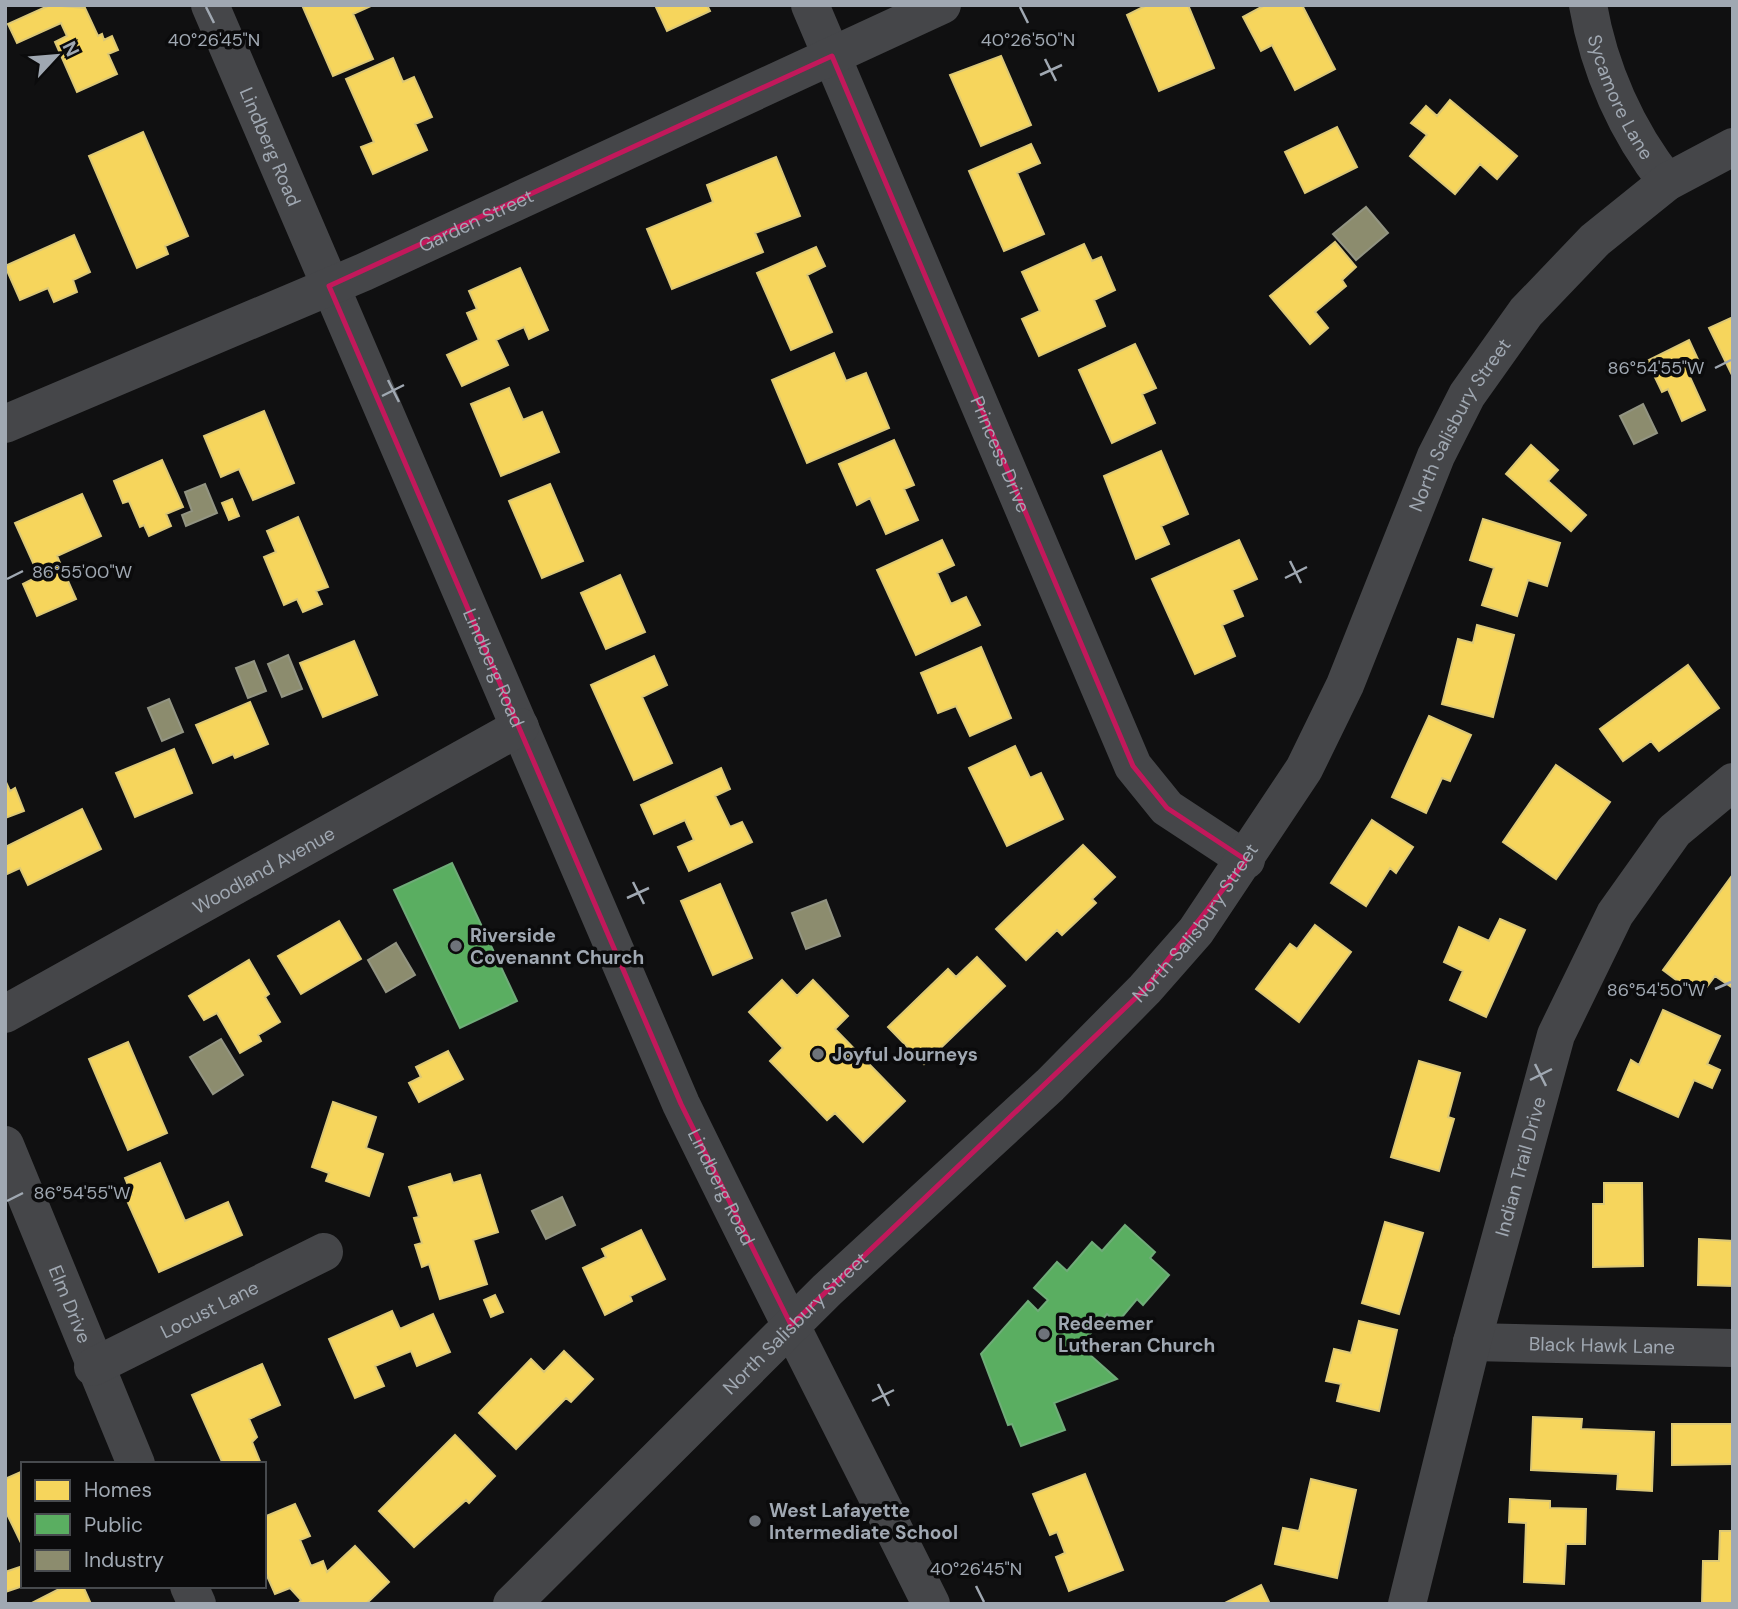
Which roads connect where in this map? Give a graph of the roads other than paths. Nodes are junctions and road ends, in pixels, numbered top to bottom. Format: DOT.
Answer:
graph roads {
  1 [pos="210,5"];
  2 [pos="810,5"];
  3 [pos="942,5"];
  4 [pos="1588,5"];
  5 [pos="832,56"];
  6 [pos="1733,147"];
  7 [pos="1667,182"];
  8 [pos="329,286"];
  9 [pos="5,424"];
  10 [pos="520,727"];
  11 [pos="1733,782"];
  12 [pos="1246,860"];
  13 [pos="5,1014"];
  14 [pos="5,1145"];
  15 [pos="324,1252"];
  16 [pos="791,1325"];
  17 [pos="1472,1342"];
  18 [pos="1733,1348"];
  19 [pos="93,1367"];
  20 [pos="135,1462"];
  21 [pos="190,1588"];
  22 [pos="197,1604"];
  23 [pos="512,1604"];
  24 [pos="932,1604"];
  25 [pos="1407,1604"];
  1 -- 8 [label="street, Lindberg Road"];
  2 -- 5 [label="street, Princess Drive"];
  3 -- 5 [label="street, Garden Street"];
  4 -- 7 [label="street, Sycamore Lane"];
  5 -- 8 [label="street, Garden Street"];
  5 -- 12 [label="street, Princess Drive"];
  6 -- 7 [label="street, North Salisbury Street"];
  7 -- 12 [label="street, North Salisbury Street"];
  8 -- 9 [label="street, Garden Street"];
  8 -- 10 [label="street, Lindberg Road"];
  10 -- 13 [label="street, Woodland Avenue"];
  10 -- 16 [label="street, Lindberg Road"];
  11 -- 17 [label="street, Indian Trail Drive"];
  12 -- 16 [label="street, North Salisbury Street"];
  14 -- 19 [label="street, Elm Drive"];
  15 -- 19 [label="street, Locust Lane"];
  16 -- 23 [label="street, North Salisbury Street"];
  16 -- 24 [label="street, Lindberg Road"];
  17 -- 18 [label="street, Black Hawk Lane"];
  17 -- 25 [label="street, Indian Trail Drive"];
  19 -- 20 [label="street, Elm Drive"];
  21 -- 22 [label="street"];
}
